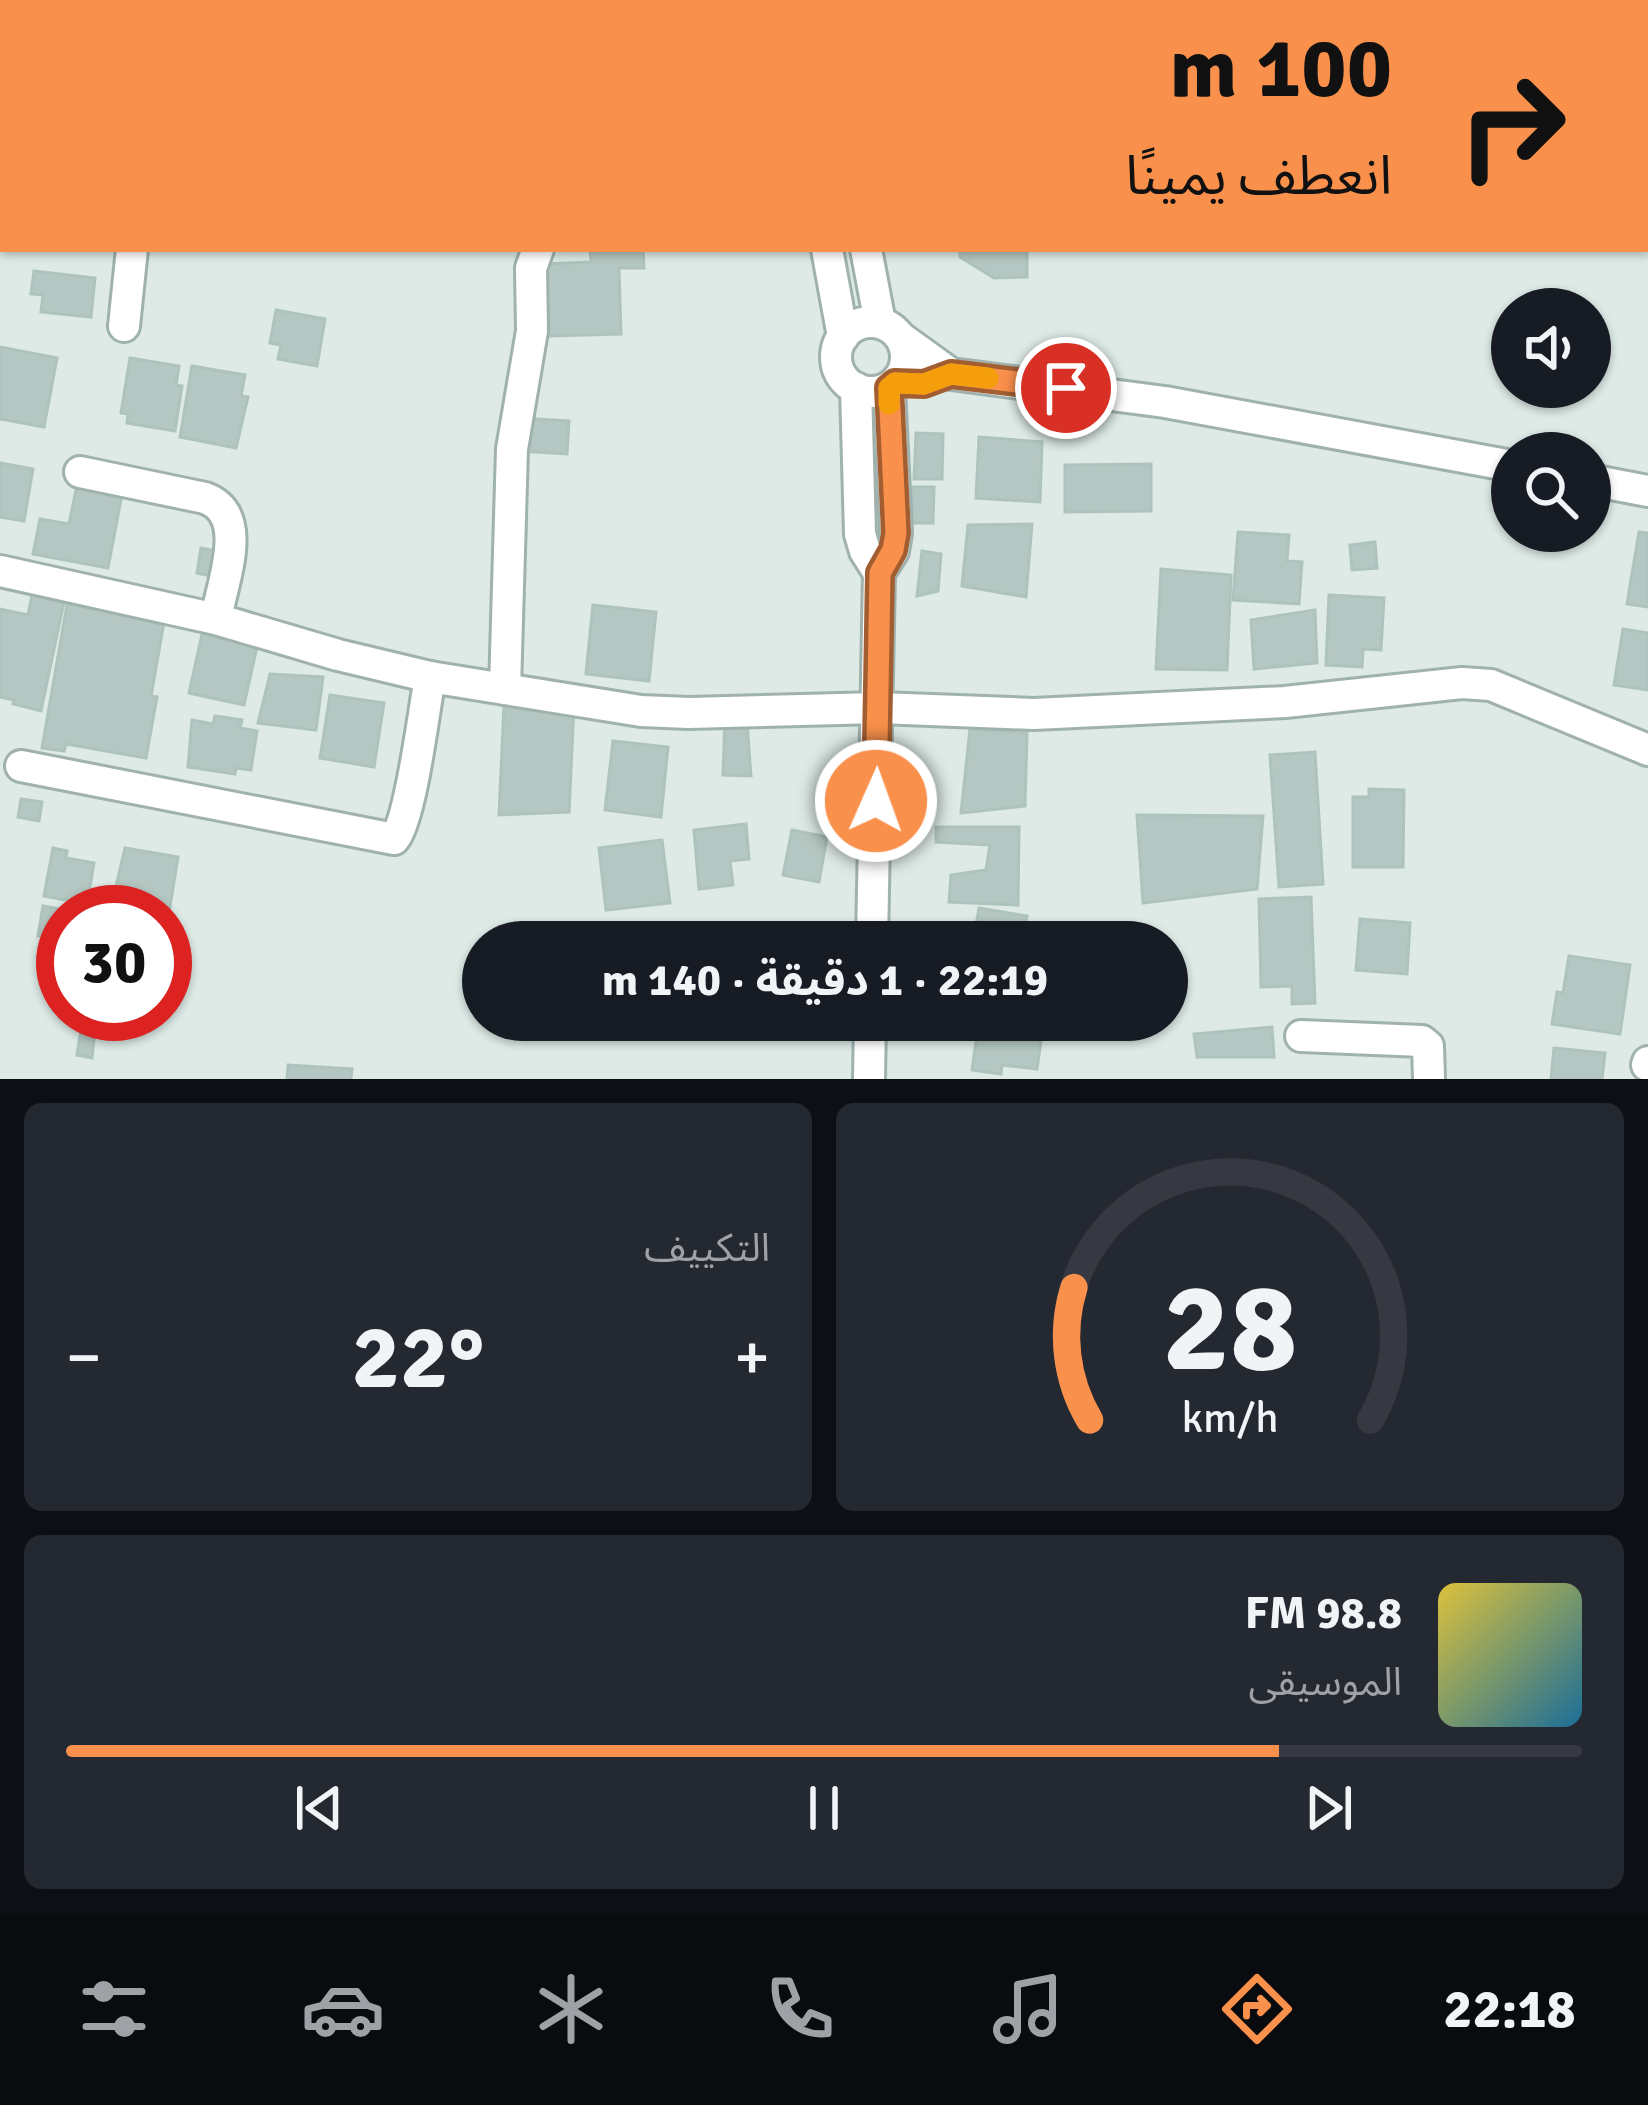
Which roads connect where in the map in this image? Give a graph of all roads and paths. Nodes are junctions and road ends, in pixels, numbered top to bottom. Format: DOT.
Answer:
graph roads {
  1 [pos="132,252"];
  2 [pos="537,252"];
  3 [pos="828,252"];
  4 [pos="867,252"];
  5 [pos="124,326"];
  6 [pos="890,330"];
  7 [pos="843,337"];
  8 [pos="951,374"];
  9 [pos="892,385"];
  10 [pos="856,388"];
  11 [pos="1491,462"];
  12 [pos="80,472"];
  13 [pos="1611,484"];
  14 [pos="1648,491"];
  15 [pos="0,572"];
  16 [pos="880,573"];
  17 [pos="215,619"];
  18 [pos="430,676"];
  19 [pos="505,689"];
  20 [pos="879,708"];
  21 [pos="1648,750"];
  22 [pos="21,766"];
  23 [pos="873,921"];
  24 [pos="1300,1036"];
  25 [pos="869,1041"];
  26 [pos="868,1079"];
  27 [pos="1429,1079"];
  1 -- 5 [label="street"];
  2 -- 19 [label="street"];
  3 -- 7 [label="street"];
  4 -- 6 [label="street"];
  6 -- 7 [label="street"];
  6 -- 8 [label="street"];
  6 -- 9 [label="street"];
  7 -- 10 [label="street"];
  8 -- 9 [label="street"];
  8 -- 11 [label="street"];
  9 -- 10 [label="street"];
  9 -- 16 [label="street"];
  10 -- 16 [label="street"];
  12 -- 17 [label="street"];
  13 -- 14 [label="street"];
  15 -- 17 [label="street"];
  16 -- 20 [label="street"];
  17 -- 18 [label="street"];
  18 -- 19 [label="street"];
  18 -- 22 [label="street"];
  19 -- 20 [label="street"];
  20 -- 21 [label="street"];
  20 -- 23 [label="street"];
  24 -- 27 [label="street"];
  25 -- 26 [label="street"];
}
